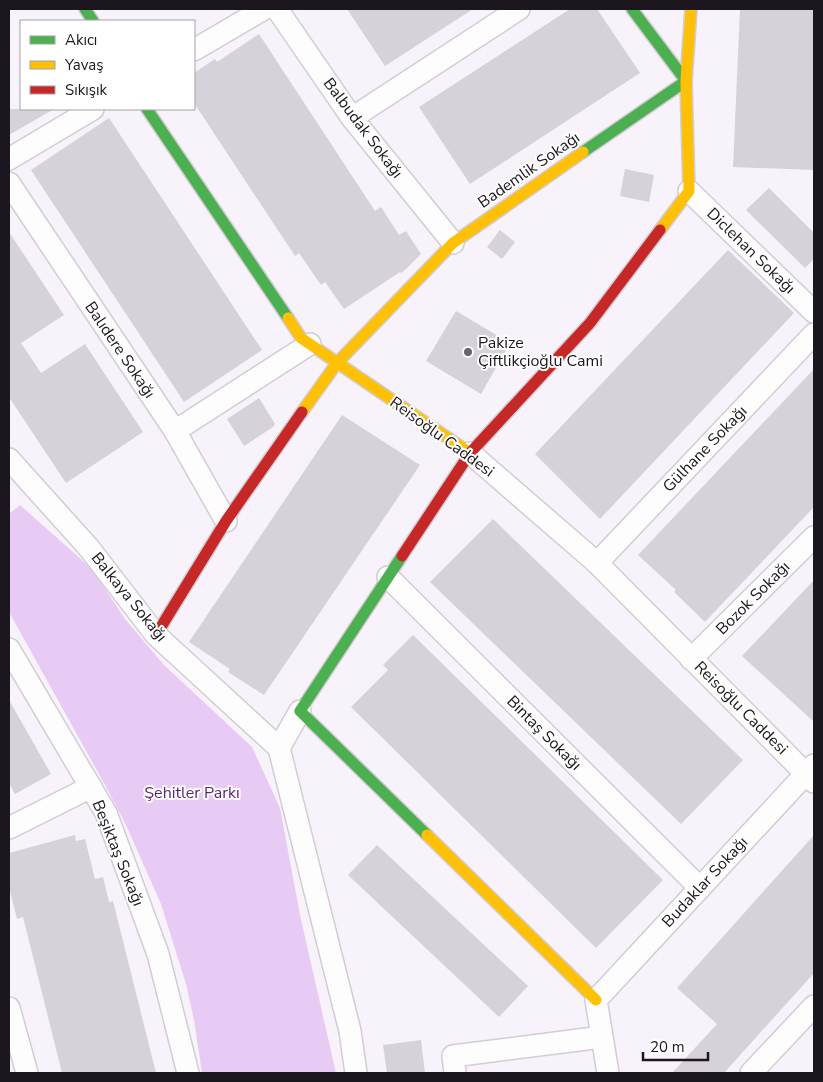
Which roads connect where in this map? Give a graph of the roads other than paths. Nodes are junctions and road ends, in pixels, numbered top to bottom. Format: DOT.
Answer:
graph roads {
  1 [pos="85,9"];
  2 [pos="264,9"];
  3 [pos="277,9"];
  4 [pos="519,9"];
  5 [pos="632,9"];
  6 [pos="691,9"];
  7 [pos="92,20"];
  8 [pos="195,49"];
  9 [pos="686,81"];
  10 [pos="91,110"];
  11 [pos="148,110"];
  12 [pos="352,118"];
  13 [pos="9,160"];
  14 [pos="9,183"];
  15 [pos="689,191"];
  16 [pos="453,243"];
  17 [pos="814,312"];
  18 [pos="814,334"];
  19 [pos="310,344"];
  20 [pos="337,363"];
  21 [pos="175,431"];
  22 [pos="470,453"];
  23 [pos="9,459"];
  24 [pos="226,521"];
  25 [pos="814,537"];
  26 [pos="597,563"];
  27 [pos="388,578"];
  28 [pos="156,635"];
  29 [pos="9,649"];
  30 [pos="692,659"];
  31 [pos="300,711"];
  32 [pos="279,748"];
  33 [pos="811,773"];
  34 [pos="91,787"];
  35 [pos="9,828"];
  36 [pos="700,888"];
  37 [pos="596,1000"];
  38 [pos="814,1006"];
  39 [pos="9,1008"];
  40 [pos="602,1037"];
  41 [pos="454,1065"];
  42 [pos="27,1073"];
  43 [pos="188,1073"];
  44 [pos="356,1073"];
  45 [pos="608,1073"];
  46 [pos="751,1073"];
  1 -- 7 [label="street"];
  2 -- 8 [label="street"];
  3 -- 12 [label="street, Balbudak Sokağı"];
  4 -- 12 [label="street"];
  5 -- 9 [label="street"];
  6 -- 9 [label="street"];
  9 -- 15 [label="street"];
  9 -- 16 [label="street, Bademlik Sokağı"];
  10 -- 13 [label="street"];
  11 -- 19 [label="street, Reisoğlu Caddesi"];
  12 -- 16 [label="street, Balbudak Sokağı"];
  14 -- 21 [label="street, Balıdere Sokağı"];
  15 -- 17 [label="street, Diclehan Sokağı"];
  15 -- 22 [label="street"];
  16 -- 20 [label="street, Bademlik Sokağı"];
  18 -- 26 [label="street, Gülhane Sokağı"];
  19 -- 20 [label="street, Reisoğlu Caddesi"];
  19 -- 21 [label="street"];
  20 -- 22 [label="street, Reisoğlu Caddesi"];
  20 -- 24 [label="street, Bademlik Sokağı"];
  21 -- 24 [label="street, Balıdere Sokağı"];
  22 -- 26 [label="street, Reisoğlu Caddesi"];
  22 -- 27 [label="street"];
  23 -- 28 [label="street, Balkaya Sokağı"];
  24 -- 28 [label="street, Bademlik Sokağı"];
  25 -- 30 [label="street, Bozok Sokağı"];
  26 -- 30 [label="street, Reisoğlu Caddesi"];
  27 -- 31 [label="street"];
  27 -- 36 [label="street, Bintaş Sokağı"];
  28 -- 32 [label="street, Balkaya Sokağı"];
  29 -- 34 [label="street, Beşiktaş Sokağı"];
  30 -- 33 [label="street, Reisoğlu Caddesi"];
  31 -- 32 [label="street"];
  31 -- 37 [label="street"];
  32 -- 44 [label="street"];
  33 -- 36 [label="street, Budaklar Sokağı"];
  34 -- 35 [label="street"];
  34 -- 43 [label="street, Beşiktaş Sokağı"];
  36 -- 37 [label="street, Budaklar Sokağı"];
  37 -- 40 [label="street"];
  38 -- 46 [label="street"];
  39 -- 42 [label="street"];
  40 -- 41 [label="street"];
  40 -- 45 [label="street"];
}
